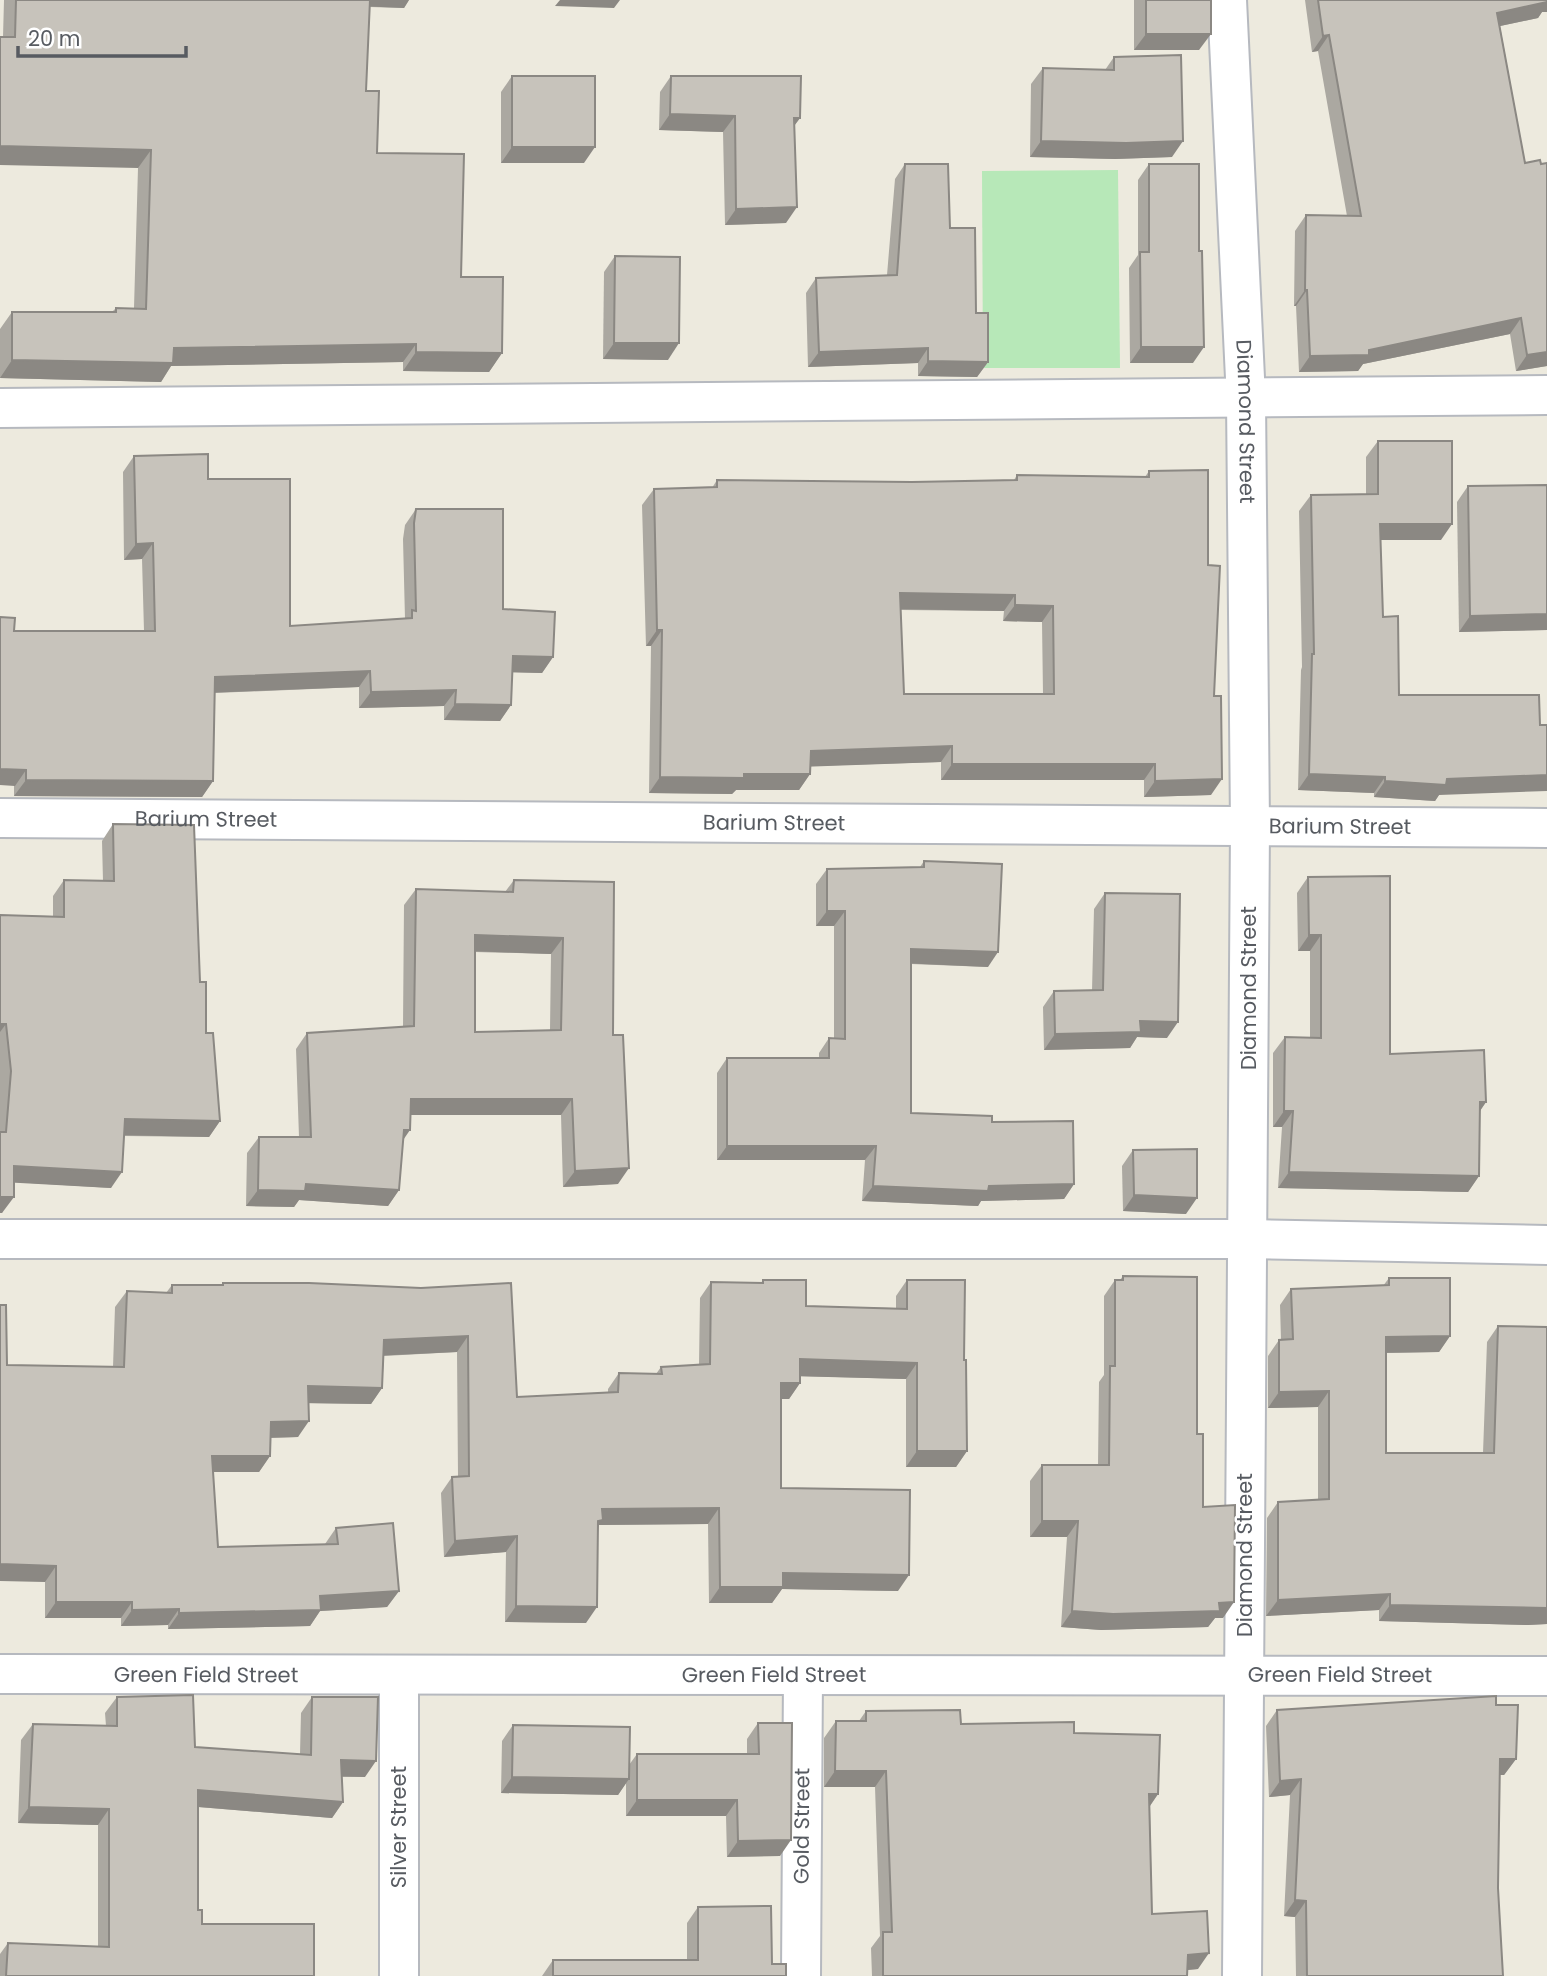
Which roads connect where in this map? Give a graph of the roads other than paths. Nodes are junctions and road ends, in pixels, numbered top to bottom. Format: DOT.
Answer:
graph roads {
  1 [pos="1227,0"];
  2 [pos="1547,395"];
  3 [pos="1246,399"];
  4 [pos="0,408"];
  5 [pos="0,818"];
  6 [pos="1250,826"];
  7 [pos="1547,828"];
  8 [pos="0,1239"];
  9 [pos="1247,1239"];
  10 [pos="1547,1245"];
  11 [pos="0,1674"];
  12 [pos="1244,1674"];
  13 [pos="803,1675"];
  14 [pos="1547,1676"];
  15 [pos="399,1677"];
  16 [pos="398,1976"];
  17 [pos="801,1976"];
  18 [pos="1242,1976"];
  1 -- 3 [label="street, Diamond Street"];
  2 -- 3 [label="street"];
  3 -- 4 [label="street"];
  3 -- 6 [label="street, Diamond Street"];
  5 -- 6 [label="street, Barium Street"];
  6 -- 7 [label="street, Barium Street"];
  6 -- 9 [label="street, Diamond Street"];
  8 -- 9 [label="street"];
  9 -- 10 [label="street"];
  9 -- 12 [label="street, Diamond Street"];
  11 -- 15 [label="street, Green Field Street"];
  12 -- 13 [label="street, Green Field Street"];
  12 -- 14 [label="street, Green Field Street"];
  12 -- 18 [label="street, Diamond Street"];
  13 -- 15 [label="street, Green Field Street"];
  13 -- 17 [label="street, Gold Street"];
  15 -- 16 [label="street, Silver Street"];
}
